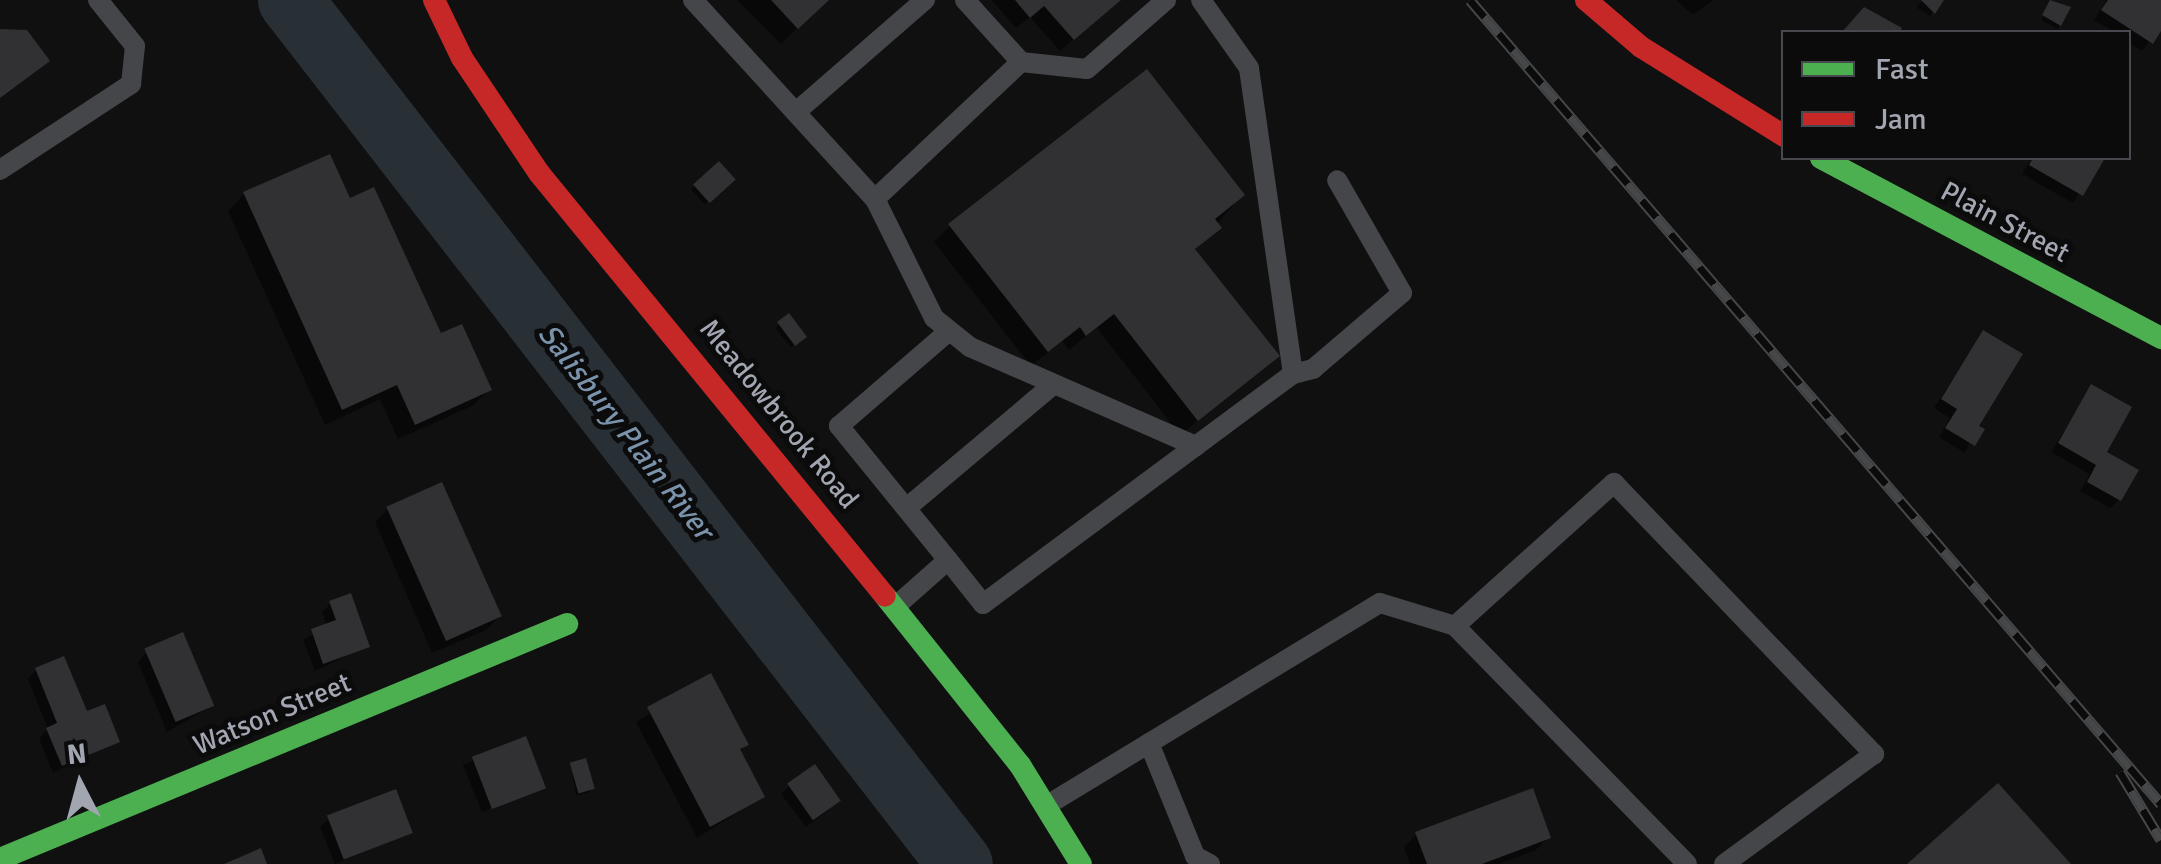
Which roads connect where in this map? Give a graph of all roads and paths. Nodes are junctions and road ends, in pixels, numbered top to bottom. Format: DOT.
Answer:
graph roads {
  1 [pos="98,0"];
  2 [pos="434,0"];
  3 [pos="694,0"];
  4 [pos="925,0"];
  5 [pos="965,0"];
  6 [pos="1166,0"];
  7 [pos="1201,0"];
  8 [pos="1586,0"];
  9 [pos="1021,62"];
  10 [pos="796,112"];
  11 [pos="1781,134"];
  12 [pos="1826,160"];
  13 [pos="0,170"];
  14 [pos="1337,180"];
  15 [pos="875,199"];
  16 [pos="949,331"];
  17 [pos="2161,338"];
  18 [pos="1293,374"];
  19 [pos="1054,384"];
  20 [pos="1196,446"];
  21 [pos="909,506"];
  22 [pos="948,560"];
  23 [pos="895,608"];
  24 [pos="567,624"];
  25 [pos="1455,626"];
  26 [pos="1149,743"];
  27 [pos="1046,806"];
  28 [pos="0,859"];
  29 [pos="1081,864"];
  30 [pos="1210,864"];
  31 [pos="1686,864"];
  32 [pos="1724,864"];
  1 -- 13 [label="lane"];
  2 -- 23 [label="street, Meadowbrook Road"];
  3 -- 10 [label="lane"];
  4 -- 10 [label="lane"];
  5 -- 9 [label="lane"];
  6 -- 9 [label="lane"];
  7 -- 18 [label="lane"];
  8 -- 11 [label="street"];
  9 -- 15 [label="lane"];
  10 -- 15 [label="lane"];
  12 -- 17 [label="street, Plain Street"];
  14 -- 18 [label="lane"];
  15 -- 16 [label="lane"];
  16 -- 19 [label="lane"];
  16 -- 21 [label="lane"];
  18 -- 20 [label="lane"];
  19 -- 20 [label="lane"];
  19 -- 21 [label="lane"];
  20 -- 22 [label="lane"];
  21 -- 22 [label="lane"];
  22 -- 23 [label="lane"];
  23 -- 27 [label="street, Meadowbrook Road"];
  24 -- 28 [label="street, Watson Street"];
  25 -- 26 [label="lane"];
  25 -- 31 [label="lane"];
  25 -- 32 [label="lane"];
  26 -- 27 [label="lane"];
  26 -- 30 [label="lane"];
  27 -- 29 [label="street, Meadowbrook Road"];
}
